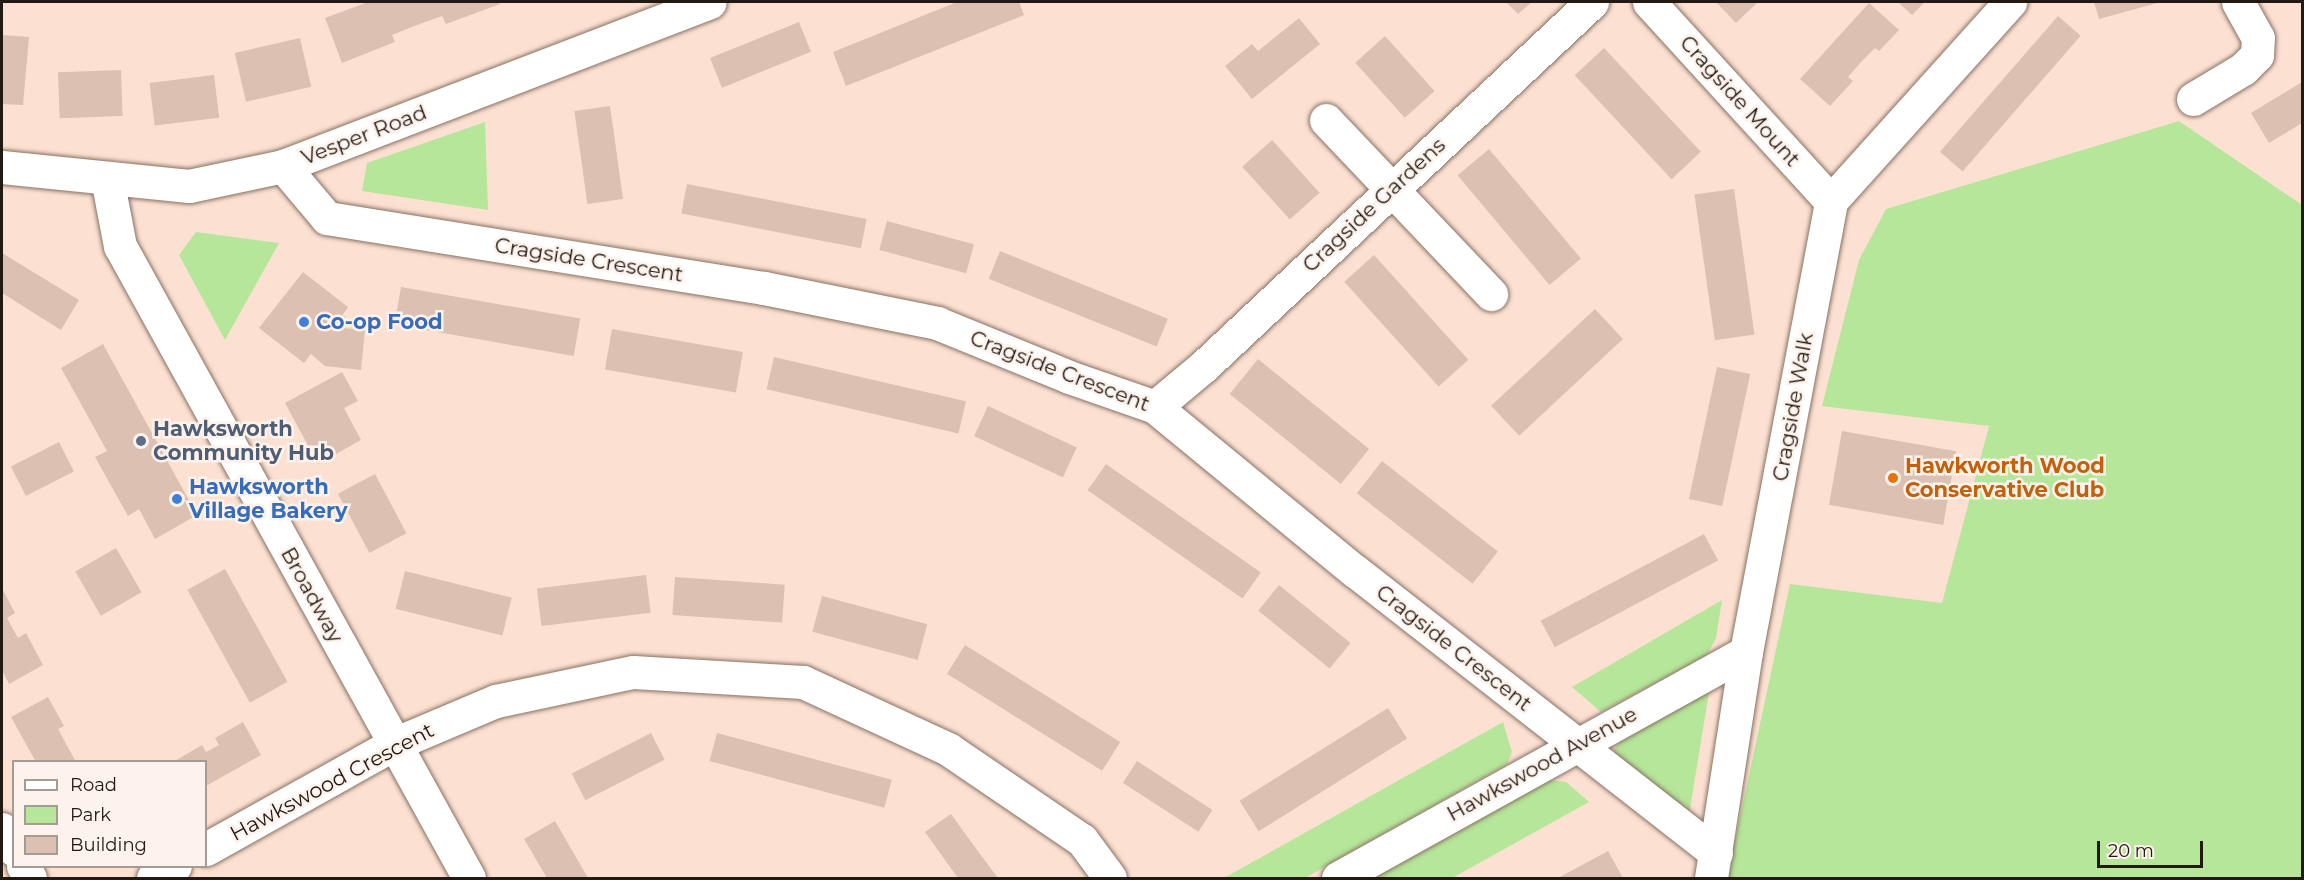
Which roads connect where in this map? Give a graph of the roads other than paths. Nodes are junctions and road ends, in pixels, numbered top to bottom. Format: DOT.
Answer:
graph roads {
  1 [pos="710,2"];
  2 [pos="1592,2"];
  3 [pos="1649,2"];
  4 [pos="2010,2"];
  5 [pos="2238,2"];
  6 [pos="2193,99"];
  7 [pos="1326,120"];
  8 [pos="283,166"];
  9 [pos="2,167"];
  10 [pos="106,178"];
  11 [pos="1393,188"];
  12 [pos="1831,201"];
  13 [pos="1491,294"];
  14 [pos="1155,407"];
  15 [pos="1746,652"];
  16 [pos="1578,743"];
  17 [pos="394,744"];
  18 [pos="2,829"];
  19 [pos="12,846"];
  20 [pos="207,848"];
  21 [pos="1713,866"];
  22 [pos="173,868"];
  23 [pos="153,879"];
  24 [pos="469,879"];
  25 [pos="1110,879"];
  26 [pos="1338,879"];
  1 -- 8 [label="street, Vesper Road"];
  2 -- 11 [label="street, Cragside Gardens"];
  3 -- 12 [label="street, Cragside Mount"];
  4 -- 12 [label="street"];
  5 -- 6 [label="street"];
  7 -- 11 [label="street"];
  8 -- 10 [label="street, Vesper Road"];
  8 -- 14 [label="street, Cragside Crescent"];
  9 -- 10 [label="street, Vesper Road"];
  10 -- 17 [label="street, Broadway"];
  11 -- 13 [label="street"];
  11 -- 14 [label="street, Cragside Gardens"];
  12 -- 15 [label="street, Cragside Walk"];
  14 -- 16 [label="street, Cragside Crescent"];
  15 -- 16 [label="street, Hawkswood Avenue"];
  15 -- 21 [label="street, Cragside Walk"];
  16 -- 21 [label="street, Cragside Crescent"];
  16 -- 26 [label="street, Hawkswood Avenue"];
  17 -- 20 [label="street, Hawkswood Crescent"];
  17 -- 24 [label="street, Broadway"];
  17 -- 25 [label="street, Hawkswood Crescent"];
  18 -- 19 [label="street"];
  22 -- 23 [label="street"];
}
